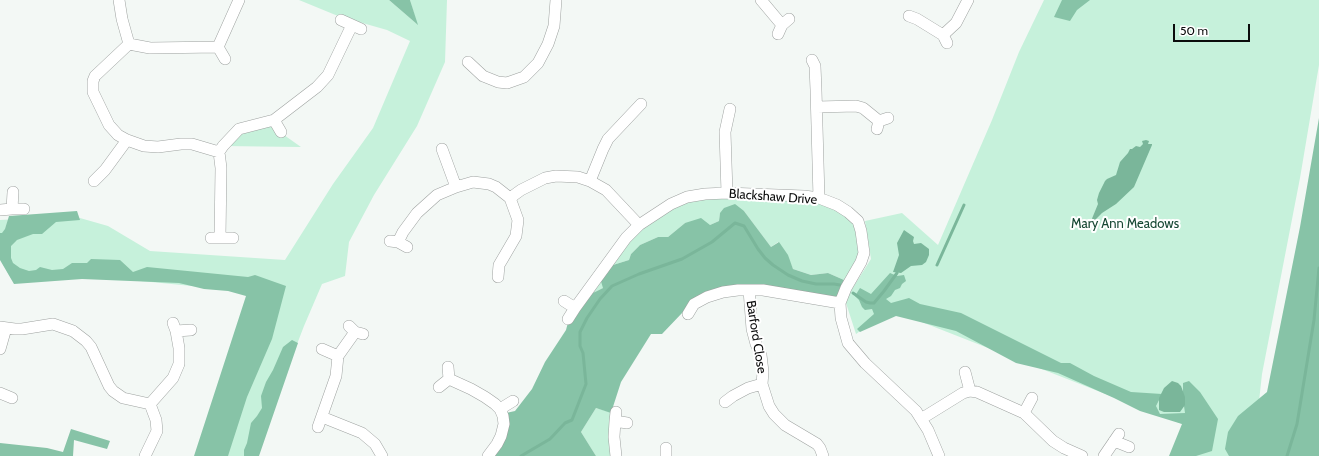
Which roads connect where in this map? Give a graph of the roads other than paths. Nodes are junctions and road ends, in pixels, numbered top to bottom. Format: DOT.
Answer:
graph roads {
  1 [pos="119,0"];
  2 [pos="239,0"];
  3 [pos="556,0"];
  4 [pos="762,0"];
  5 [pos="968,0"];
  6 [pos="910,16"];
  7 [pos="341,20"];
  8 [pos="783,26"];
  9 [pos="129,44"];
  10 [pos="218,47"];
  11 [pos="224,59"];
  12 [pos="812,60"];
  13 [pos="467,61"];
  14 [pos="642,102"];
  15 [pos="817,106"];
  16 [pos="731,108"];
  17 [pos="274,120"];
  18 [pos="881,123"];
  19 [pos="281,132"];
  20 [pos="127,140"];
  21 [pos="442,149"];
  22 [pos="219,152"];
  23 [pos="94,181"];
  24 [pos="590,181"];
  25 [pos="456,187"];
  26 [pos="13,192"];
  27 [pos="727,193"];
  28 [pos="510,198"];
  29 [pos="819,198"];
  30 [pos="12,209"];
  31 [pos="24,209"];
  32 [pos="0,210"];
  33 [pos="639,225"];
  34 [pos="233,238"];
  35 [pos="398,244"];
  36 [pos="498,279"];
  37 [pos="749,290"];
  38 [pos="564,301"];
  39 [pos="840,303"];
  40 [pos="575,308"];
  41 [pos="687,317"];
  42 [pos="568,320"];
  43 [pos="3,327"];
  44 [pos="191,330"];
  45 [pos="356,331"];
  46 [pos="322,349"];
  47 [pos="0,350"];
  48 [pos="338,356"];
  49 [pos="448,367"];
  50 [pos="965,372"];
  51 [pos="449,379"];
  52 [pos="762,384"];
  53 [pos="439,387"];
  54 [pos="970,391"];
  55 [pos="0,394"];
  56 [pos="12,398"];
  57 [pos="1032,398"];
  58 [pos="513,401"];
  59 [pos="724,402"];
  60 [pos="150,404"];
  61 [pos="500,409"];
  62 [pos="1024,413"];
  63 [pos="921,418"];
  64 [pos="626,423"];
  65 [pos="1128,448"];
  66 [pos="145,456"];
  67 [pos="382,456"];
  68 [pos="488,456"];
  69 [pos="616,456"];
  70 [pos="823,456"];
  71 [pos="939,456"];
  72 [pos="1082,456"];
  73 [pos="1104,456"];
  1 -- 9 [label="street"];
  2 -- 10 [label="street"];
  3 -- 13 [label="street"];
  4 -- 8 [label="street"];
  5 -- 6 [label="street"];
  7 -- 17 [label="street"];
  9 -- 10 [label="street"];
  9 -- 20 [label="street"];
  10 -- 11 [label="street"];
  12 -- 15 [label="street"];
  14 -- 24 [label="street"];
  15 -- 18 [label="street"];
  15 -- 29 [label="street"];
  16 -- 27 [label="street"];
  17 -- 19 [label="street"];
  17 -- 22 [label="street"];
  20 -- 22 [label="street"];
  20 -- 23 [label="street"];
  21 -- 25 [label="street"];
  22 -- 34 [label="street"];
  24 -- 28 [label="street"];
  24 -- 33 [label="street"];
  25 -- 28 [label="street"];
  25 -- 35 [label="street"];
  26 -- 30 [label="street"];
  27 -- 29 [label="street, Blackshaw Drive"];
  27 -- 33 [label="street, Blackshaw Drive"];
  28 -- 36 [label="street"];
  29 -- 39 [label="street, Blackshaw Drive"];
  30 -- 31 [label="street"];
  30 -- 32 [label="street"];
  33 -- 40 [label="street, Blackshaw Drive"];
  37 -- 39 [label="street, Barford Close"];
  37 -- 41 [label="street, Barford Close"];
  37 -- 52 [label="street, Barford Close"];
  38 -- 40 [label="street"];
  39 -- 63 [label="street"];
  40 -- 42 [label="street, Blackshaw Drive"];
  43 -- 47 [label="street"];
  43 -- 60 [label="street"];
  44 -- 60 [label="street"];
  45 -- 48 [label="street"];
  46 -- 48 [label="street"];
  48 -- 67 [label="street"];
  49 -- 51 [label="street"];
  50 -- 54 [label="street"];
  51 -- 53 [label="street"];
  51 -- 61 [label="street"];
  52 -- 59 [label="street, Barford Close"];
  52 -- 70 [label="street, Barford Close"];
  54 -- 62 [label="street"];
  54 -- 63 [label="street"];
  55 -- 56 [label="street"];
  57 -- 62 [label="street"];
  58 -- 61 [label="street"];
  60 -- 66 [label="street"];
  61 -- 68 [label="street"];
  62 -- 72 [label="street"];
  63 -- 71 [label="street"];
  64 -- 69 [label="street"];
  65 -- 73 [label="street"];
}
